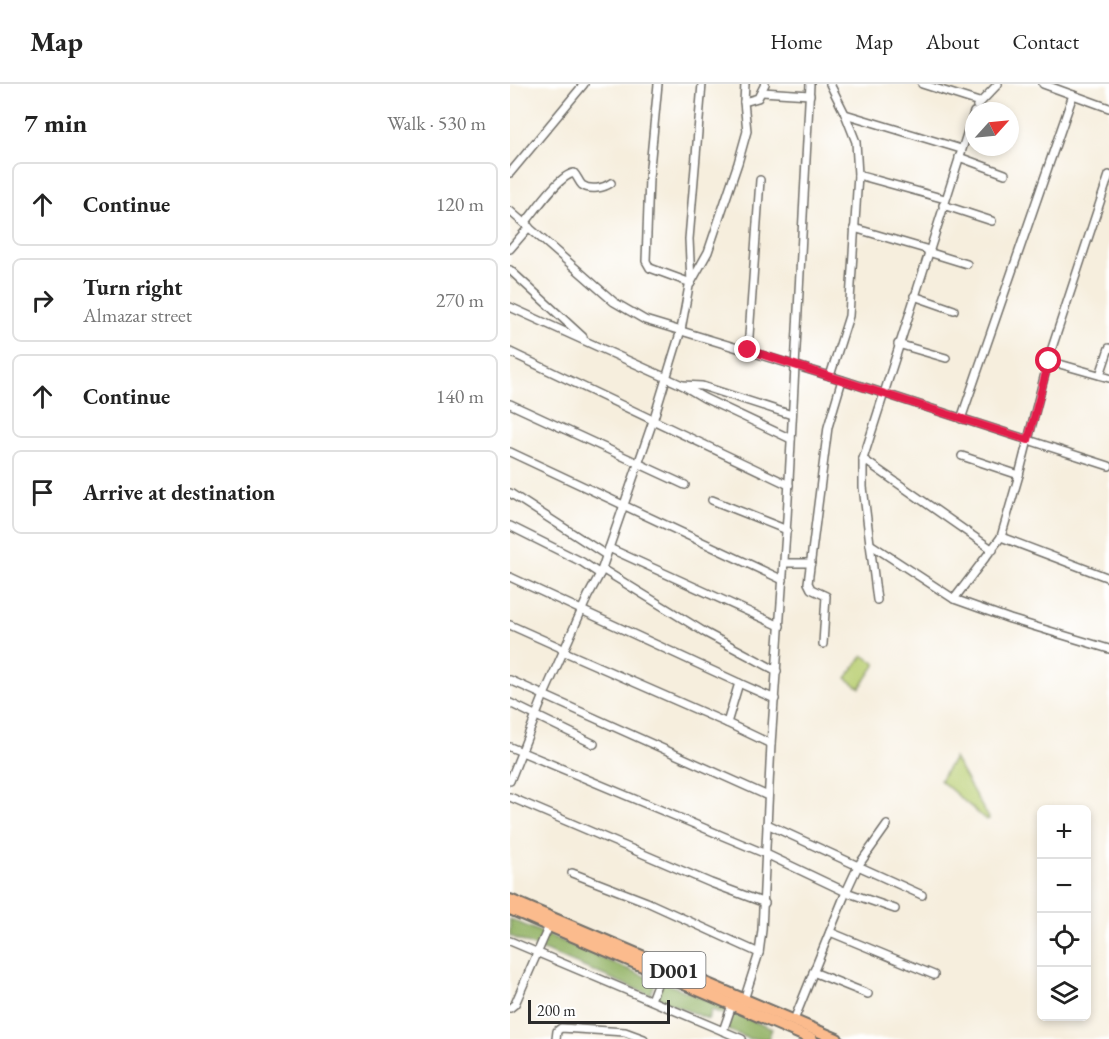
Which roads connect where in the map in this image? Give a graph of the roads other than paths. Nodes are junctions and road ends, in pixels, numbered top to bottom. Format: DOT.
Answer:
graph roads {
  1 [pos="584,84"];
  2 [pos="658,84"];
  3 [pos="702,84"];
  4 [pos="745,84"];
  5 [pos="765,84"];
  6 [pos="810,84"];
  7 [pos="830,84"];
  8 [pos="922,84"];
  9 [pos="998,84"];
  10 [pos="1043,84"];
  11 [pos="762,92"];
  12 [pos="810,95"];
  13 [pos="1073,95"];
  14 [pos="744,102"];
  15 [pos="979,102"];
  16 [pos="1109,108"];
  17 [pos="845,114"];
  18 [pos="965,138"];
  19 [pos="960,153"];
  20 [pos="510,173"];
  21 [pos="1005,174"];
  22 [pos="858,175"];
  23 [pos="1109,175"];
  24 [pos="760,180"];
  25 [pos="611,183"];
  26 [pos="944,202"];
  27 [pos="510,211"];
  28 [pos="992,221"];
  29 [pos="527,225"];
  30 [pos="854,228"];
  31 [pos="510,249"];
  32 [pos="928,251"];
  33 [pos="967,264"];
  34 [pos="510,270"];
  35 [pos="691,283"];
  36 [pos="914,296"];
  37 [pos="510,307"];
  38 [pos="954,310"];
  39 [pos="681,330"];
  40 [pos="587,341"];
  41 [pos="898,344"];
  42 [pos="1109,348"];
  43 [pos="748,350"];
  44 [pos="510,352"];
  45 [pos="946,358"];
  46 [pos="1049,361"];
  47 [pos="794,364"];
  48 [pos="1100,375"];
  49 [pos="830,376"];
  50 [pos="666,378"];
  51 [pos="1109,378"];
  52 [pos="842,380"];
  53 [pos="682,385"];
  54 [pos="882,393"];
  55 [pos="510,404"];
  56 [pos="792,415"];
  57 [pos="961,419"];
  58 [pos="653,421"];
  59 [pos="791,439"];
  60 [pos="1028,440"];
  61 [pos="510,452"];
  62 [pos="962,456"];
  63 [pos="863,459"];
  64 [pos="638,463"];
  65 [pos="1109,466"];
  66 [pos="1019,475"];
  67 [pos="684,485"];
  68 [pos="789,485"];
  69 [pos="510,493"];
  70 [pos="712,500"];
  71 [pos="624,506"];
  72 [pos="510,526"];
  73 [pos="787,530"];
  74 [pos="1001,537"];
  75 [pos="870,544"];
  76 [pos="993,550"];
  77 [pos="608,552"];
  78 [pos="784,563"];
  79 [pos="811,563"];
  80 [pos="601,572"];
  81 [pos="510,577"];
  82 [pos="1109,578"];
  83 [pos="783,580"];
  84 [pos="954,599"];
  85 [pos="877,600"];
  86 [pos="582,610"];
  87 [pos="510,625"];
  88 [pos="780,626"];
  89 [pos="823,644"];
  90 [pos="1109,649"];
  91 [pos="565,652"];
  92 [pos="777,671"];
  93 [pos="510,680"];
  94 [pos="739,683"];
  95 [pos="544,695"];
  96 [pos="775,699"];
  97 [pos="510,703"];
  98 [pos="536,715"];
  99 [pos="727,723"];
  100 [pos="594,744"];
  101 [pos="771,744"];
  102 [pos="510,747"];
  103 [pos="521,752"];
  104 [pos="510,780"];
  105 [pos="510,796"];
  106 [pos="768,796"];
  107 [pos="767,824"];
  108 [pos="888,825"];
  109 [pos="766,854"];
  110 [pos="858,866"];
  111 [pos="572,873"];
  112 [pos="846,892"];
  113 [pos="922,895"];
  114 [pos="510,900"];
  115 [pos="765,903"];
  116 [pos="510,909"];
  117 [pos="895,909"];
  118 [pos="549,926"];
  119 [pos="830,932"];
  120 [pos="510,940"];
  121 [pos="539,953"];
  122 [pos="759,953"];
  123 [pos="813,972"];
  124 [pos="661,974"];
  125 [pos="934,975"];
  126 [pos="868,994"];
  127 [pos="651,1000"];
  128 [pos="740,1004"];
  129 [pos="510,1008"];
  130 [pos="794,1020"];
  131 [pos="723,1031"];
  132 [pos="556,1039"];
  133 [pos="644,1039"];
  134 [pos="742,1039"];
  135 [pos="812,1039"];
  136 [pos="837,1039"];
  1 -- 20 [label="street"];
  2 -- 35 [label="street"];
  3 -- 35 [label="street"];
  4 -- 14 [label="street"];
  5 -- 11 [label="street"];
  6 -- 12 [label="street"];
  7 -- 17 [label="street"];
  8 -- 15 [label="street"];
  9 -- 15 [label="street"];
  10 -- 13 [label="street"];
  11 -- 12 [label="street"];
  11 -- 14 [label="street"];
  12 -- 47 [label="street"];
  13 -- 16 [label="street"];
  13 -- 57 [label="street"];
  14 -- 35 [label="street"];
  17 -- 19 [label="street"];
  17 -- 22 [label="street"];
  18 -- 19 [label="street"];
  19 -- 21 [label="street"];
  19 -- 26 [label="street"];
  22 -- 26 [label="street"];
  22 -- 30 [label="street"];
  23 -- 46 [label="street"];
  24 -- 43 [label="street"];
  25 -- 29 [label="street"];
  26 -- 28 [label="street"];
  26 -- 32 [label="street"];
  27 -- 29 [label="street"];
  29 -- 31 [label="street"];
  29 -- 39 [label="street"];
  30 -- 32 [label="street"];
  30 -- 49 [label="street"];
  32 -- 33 [label="street"];
  32 -- 36 [label="street"];
  34 -- 40 [label="street"];
  35 -- 39 [label="street"];
  36 -- 38 [label="street"];
  36 -- 41 [label="street"];
  37 -- 40 [label="street"];
  39 -- 43 [label="street"];
  39 -- 50 [label="street"];
  40 -- 50 [label="street"];
  41 -- 45 [label="street"];
  41 -- 54 [label="street"];
  42 -- 48 [label="street"];
  43 -- 47 [label="street"];
  44 -- 58 [label="street"];
  46 -- 48 [label="street"];
  46 -- 60 [label="street"];
  47 -- 49 [label="street"];
  47 -- 56 [label="street"];
  48 -- 51 [label="street"];
  49 -- 52 [label="street"];
  50 -- 53 [label="street"];
  50 -- 58 [label="street"];
  52 -- 54 [label="street"];
  52 -- 79 [label="street"];
  53 -- 56 [label="street"];
  53 -- 59 [label="street"];
  54 -- 57 [label="street"];
  54 -- 63 [label="street"];
  55 -- 64 [label="street"];
  56 -- 59 [label="street"];
  57 -- 60 [label="street"];
  58 -- 64 [label="street"];
  58 -- 68 [label="street"];
  59 -- 68 [label="street"];
  60 -- 65 [label="street"];
  60 -- 66 [label="street"];
  61 -- 71 [label="street"];
  62 -- 66 [label="street"];
  63 -- 75 [label="street"];
  63 -- 76 [label="street"];
  64 -- 67 [label="street"];
  64 -- 71 [label="street"];
  66 -- 74 [label="street"];
  68 -- 73 [label="street"];
  69 -- 77 [label="street"];
  70 -- 73 [label="street"];
  71 -- 77 [label="street"];
  71 -- 83 [label="street"];
  72 -- 80 [label="street"];
  73 -- 78 [label="street"];
  74 -- 76 [label="street"];
  74 -- 82 [label="street"];
  75 -- 84 [label="street"];
  75 -- 85 [label="street"];
  76 -- 84 [label="street"];
  77 -- 80 [label="street"];
  77 -- 88 [label="street"];
  78 -- 79 [label="street"];
  78 -- 83 [label="street"];
  79 -- 89 [label="street"];
  80 -- 86 [label="street"];
  80 -- 92 [label="street"];
  81 -- 86 [label="street"];
  83 -- 88 [label="street"];
  84 -- 90 [label="street"];
  86 -- 91 [label="street"];
  86 -- 94 [label="street"];
  87 -- 91 [label="street"];
  88 -- 92 [label="street"];
  91 -- 95 [label="street"];
  91 -- 99 [label="street"];
  92 -- 96 [label="street"];
  93 -- 95 [label="street"];
  94 -- 96 [label="street"];
  94 -- 99 [label="street"];
  95 -- 98 [label="street"];
  95 -- 106 [label="street"];
  96 -- 101 [label="street"];
  97 -- 98 [label="street"];
  98 -- 100 [label="street"];
  98 -- 103 [label="street"];
  99 -- 101 [label="street"];
  101 -- 106 [label="street"];
  102 -- 103 [label="street"];
  103 -- 104 [label="street"];
  103 -- 109 [label="street"];
  105 -- 115 [label="street"];
  106 -- 107 [label="street"];
  107 -- 109 [label="street"];
  107 -- 110 [label="street"];
  108 -- 110 [label="street"];
  109 -- 112 [label="street"];
  109 -- 115 [label="street"];
  110 -- 112 [label="street"];
  110 -- 113 [label="street"];
  111 -- 122 [label="street"];
  112 -- 117 [label="street"];
  112 -- 119 [label="street"];
  114 -- 128 [label="highway, D001"];
  115 -- 122 [label="street"];
  116 -- 118 [label="highway, D001"];
  118 -- 121 [label="street"];
  118 -- 124 [label="highway, D001"];
  119 -- 123 [label="street"];
  119 -- 125 [label="street"];
  120 -- 121 [label="street"];
  121 -- 127 [label="street"];
  121 -- 129 [label="street"];
  122 -- 128 [label="street"];
  123 -- 126 [label="street"];
  123 -- 130 [label="street"];
  124 -- 127 [label="street"];
  124 -- 128 [label="highway, D001"];
  127 -- 131 [label="street"];
  128 -- 130 [label="highway, D001"];
  128 -- 131 [label="street"];
  128 -- 135 [label="highway, D001"];
  130 -- 136 [label="highway, D001"];
  131 -- 134 [label="street"];
  132 -- 133 [label="street"];
}
